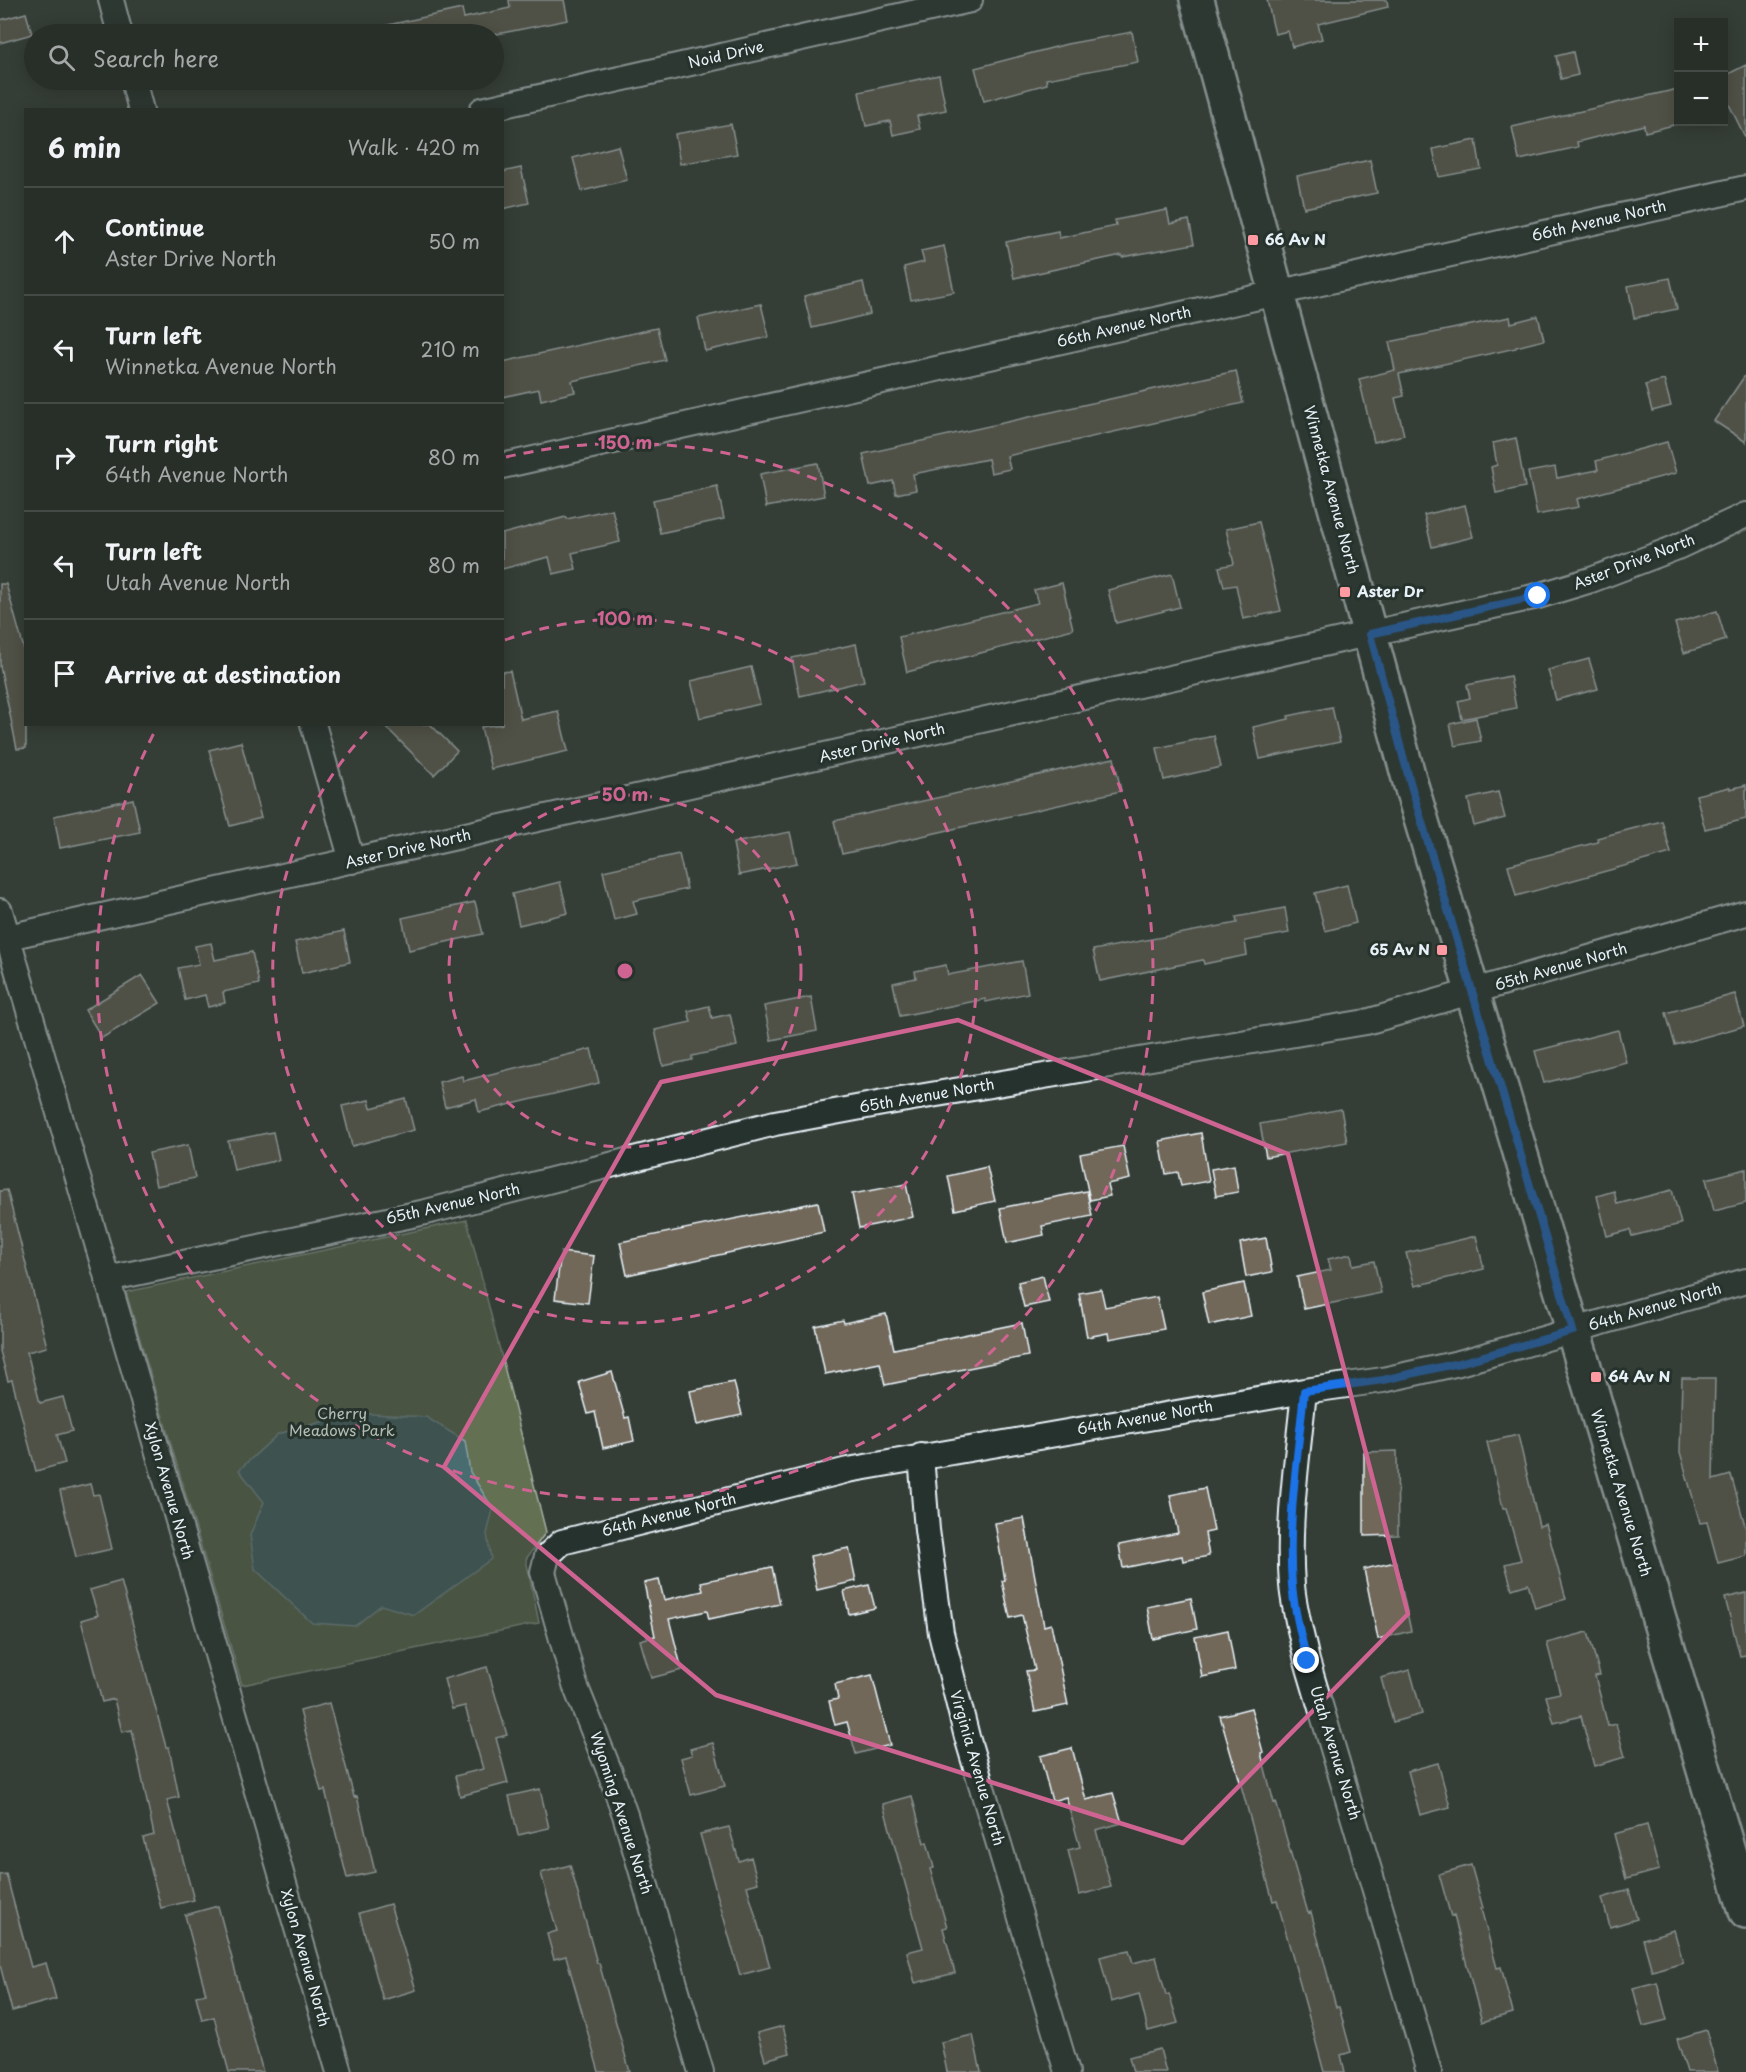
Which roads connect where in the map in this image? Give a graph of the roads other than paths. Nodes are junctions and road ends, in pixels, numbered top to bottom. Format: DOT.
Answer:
graph roads {
  1 [pos="111,0"];
  2 [pos="970,0"];
  3 [pos="1197,0"];
  4 [pos="117,24"];
  5 [pos="136,90"];
  6 [pos="140,108"];
  7 [pos="491,108"];
  8 [pos="1746,188"];
  9 [pos="1277,293"];
  10 [pos="504,466"];
  11 [pos="1746,515"];
  12 [pos="1370,634"];
  13 [pos="314,726"];
  14 [pos="352,861"];
  15 [pos="0,911"];
  16 [pos="1746,913"];
  17 [pos="8,937"];
  18 [pos="1472,992"];
  19 [pos="107,1279"];
  20 [pos="1746,1281"];
  21 [pos="1573,1331"];
  22 [pos="1304,1391"];
  23 [pos="921,1456"];
  24 [pos="547,1556"];
  25 [pos="1746,1911"];
  26 [pos="339,2072"];
  27 [pos="701,2072"];
  28 [pos="1067,2072"];
  29 [pos="1429,2072"];
  1 -- 4 [label="street"];
  2 -- 7 [label="street, Noid Drive"];
  3 -- 9 [label="street, Winnetka Avenue North"];
  5 -- 6 [label="street"];
  8 -- 9 [label="street, 66th Avenue North"];
  9 -- 10 [label="street, 66th Avenue North"];
  9 -- 12 [label="street, Winnetka Avenue North"];
  11 -- 12 [label="street, Aster Drive North"];
  12 -- 14 [label="street, Aster Drive North"];
  12 -- 18 [label="street, Winnetka Avenue North"];
  13 -- 14 [label="street"];
  14 -- 17 [label="street, Aster Drive North"];
  15 -- 17 [label="street, Xylon Avenue North"];
  16 -- 18 [label="street, 65th Avenue North"];
  17 -- 19 [label="street, Xylon Avenue North"];
  18 -- 19 [label="street, 65th Avenue North"];
  18 -- 21 [label="street, Winnetka Avenue North"];
  19 -- 26 [label="street, Xylon Avenue North"];
  20 -- 21 [label="street, 64th Avenue North"];
  21 -- 22 [label="street, 64th Avenue North"];
  21 -- 25 [label="street, Winnetka Avenue North"];
  22 -- 23 [label="street, 64th Avenue North"];
  22 -- 29 [label="street, Utah Avenue North"];
  23 -- 24 [label="street, 64th Avenue North"];
  23 -- 28 [label="street, Virginia Avenue North"];
  24 -- 27 [label="street, Wyoming Avenue North"];
}
